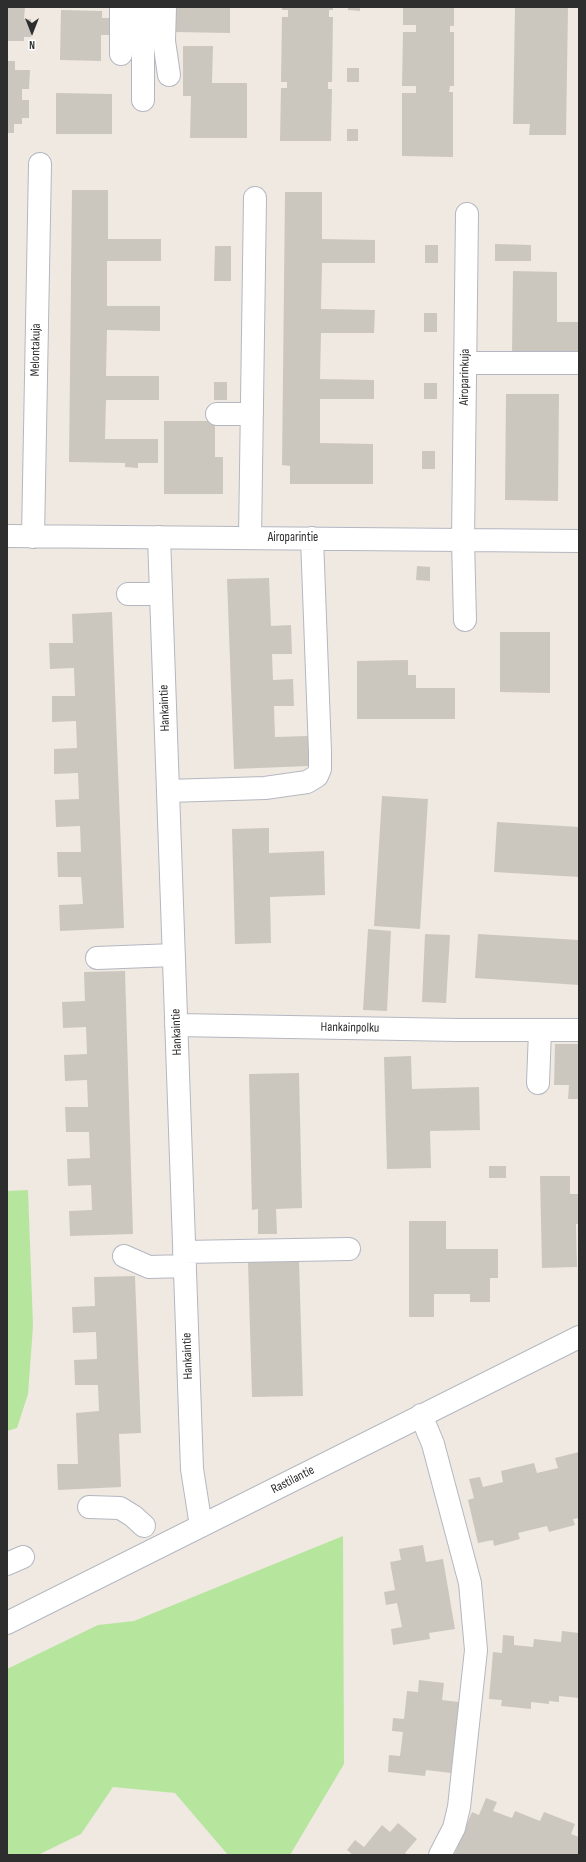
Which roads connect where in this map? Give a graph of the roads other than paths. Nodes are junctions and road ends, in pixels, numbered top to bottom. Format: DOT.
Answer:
graph roads {
  1 [pos="121,7"];
  2 [pos="143,7"];
  3 [pos="165,7"];
  4 [pos="121,54"];
  5 [pos="169,75"];
  6 [pos="143,100"];
  7 [pos="40,164"];
  8 [pos="255,198"];
  9 [pos="467,214"];
  10 [pos="465,363"];
  11 [pos="579,363"];
  12 [pos="217,414"];
  13 [pos="252,414"];
  14 [pos="7,536"];
  15 [pos="33,537"];
  16 [pos="159,537"];
  17 [pos="250,538"];
  18 [pos="312,538"];
  19 [pos="463,540"];
  20 [pos="579,541"];
  21 [pos="128,594"];
  22 [pos="161,594"];
  23 [pos="465,620"];
  24 [pos="168,791"];
  25 [pos="174,955"];
  26 [pos="97,958"];
  27 [pos="176,1025"];
  28 [pos="579,1030"];
  29 [pos="532,1031"];
  30 [pos="538,1083"];
  31 [pos="349,1249"];
  32 [pos="124,1256"];
  33 [pos="185,1259"];
  34 [pos="579,1337"];
  35 [pos="421,1415"];
  36 [pos="89,1507"];
  37 [pos="144,1526"];
  38 [pos="202,1526"];
  39 [pos="7,1623"];
  40 [pos="440,1855"];
  1 -- 4 [label="street"];
  2 -- 6 [label="street"];
  3 -- 5 [label="street"];
  7 -- 15 [label="street, Melontakuja"];
  8 -- 13 [label="street"];
  9 -- 10 [label="street, Airoparinkuja"];
  10 -- 11 [label="street"];
  10 -- 19 [label="street, Airoparinkuja"];
  12 -- 13 [label="street"];
  13 -- 17 [label="street"];
  14 -- 15 [label="street, Airoparintie"];
  15 -- 16 [label="street, Airoparintie"];
  16 -- 17 [label="street, Airoparintie"];
  16 -- 22 [label="street, Hankaintie"];
  17 -- 18 [label="street, Airoparintie"];
  18 -- 19 [label="street, Airoparintie"];
  18 -- 24 [label="street"];
  19 -- 20 [label="street, Airoparintie"];
  19 -- 23 [label="street, Airoparinkuja"];
  21 -- 22 [label="street"];
  22 -- 24 [label="street, Hankaintie"];
  24 -- 25 [label="street, Hankaintie"];
  25 -- 26 [label="street"];
  25 -- 27 [label="street, Hankaintie"];
  27 -- 29 [label="street, Hankainpolku"];
  27 -- 33 [label="street, Hankaintie"];
  28 -- 29 [label="street, Hankainpolku"];
  29 -- 30 [label="street"];
  31 -- 33 [label="street"];
  32 -- 33 [label="street"];
  33 -- 38 [label="street, Hankaintie"];
  34 -- 35 [label="street, Rastilantie"];
  35 -- 38 [label="street, Rastilantie"];
  35 -- 40 [label="street"];
  36 -- 37 [label="street"];
  38 -- 39 [label="street, Rastilantie"];
}
